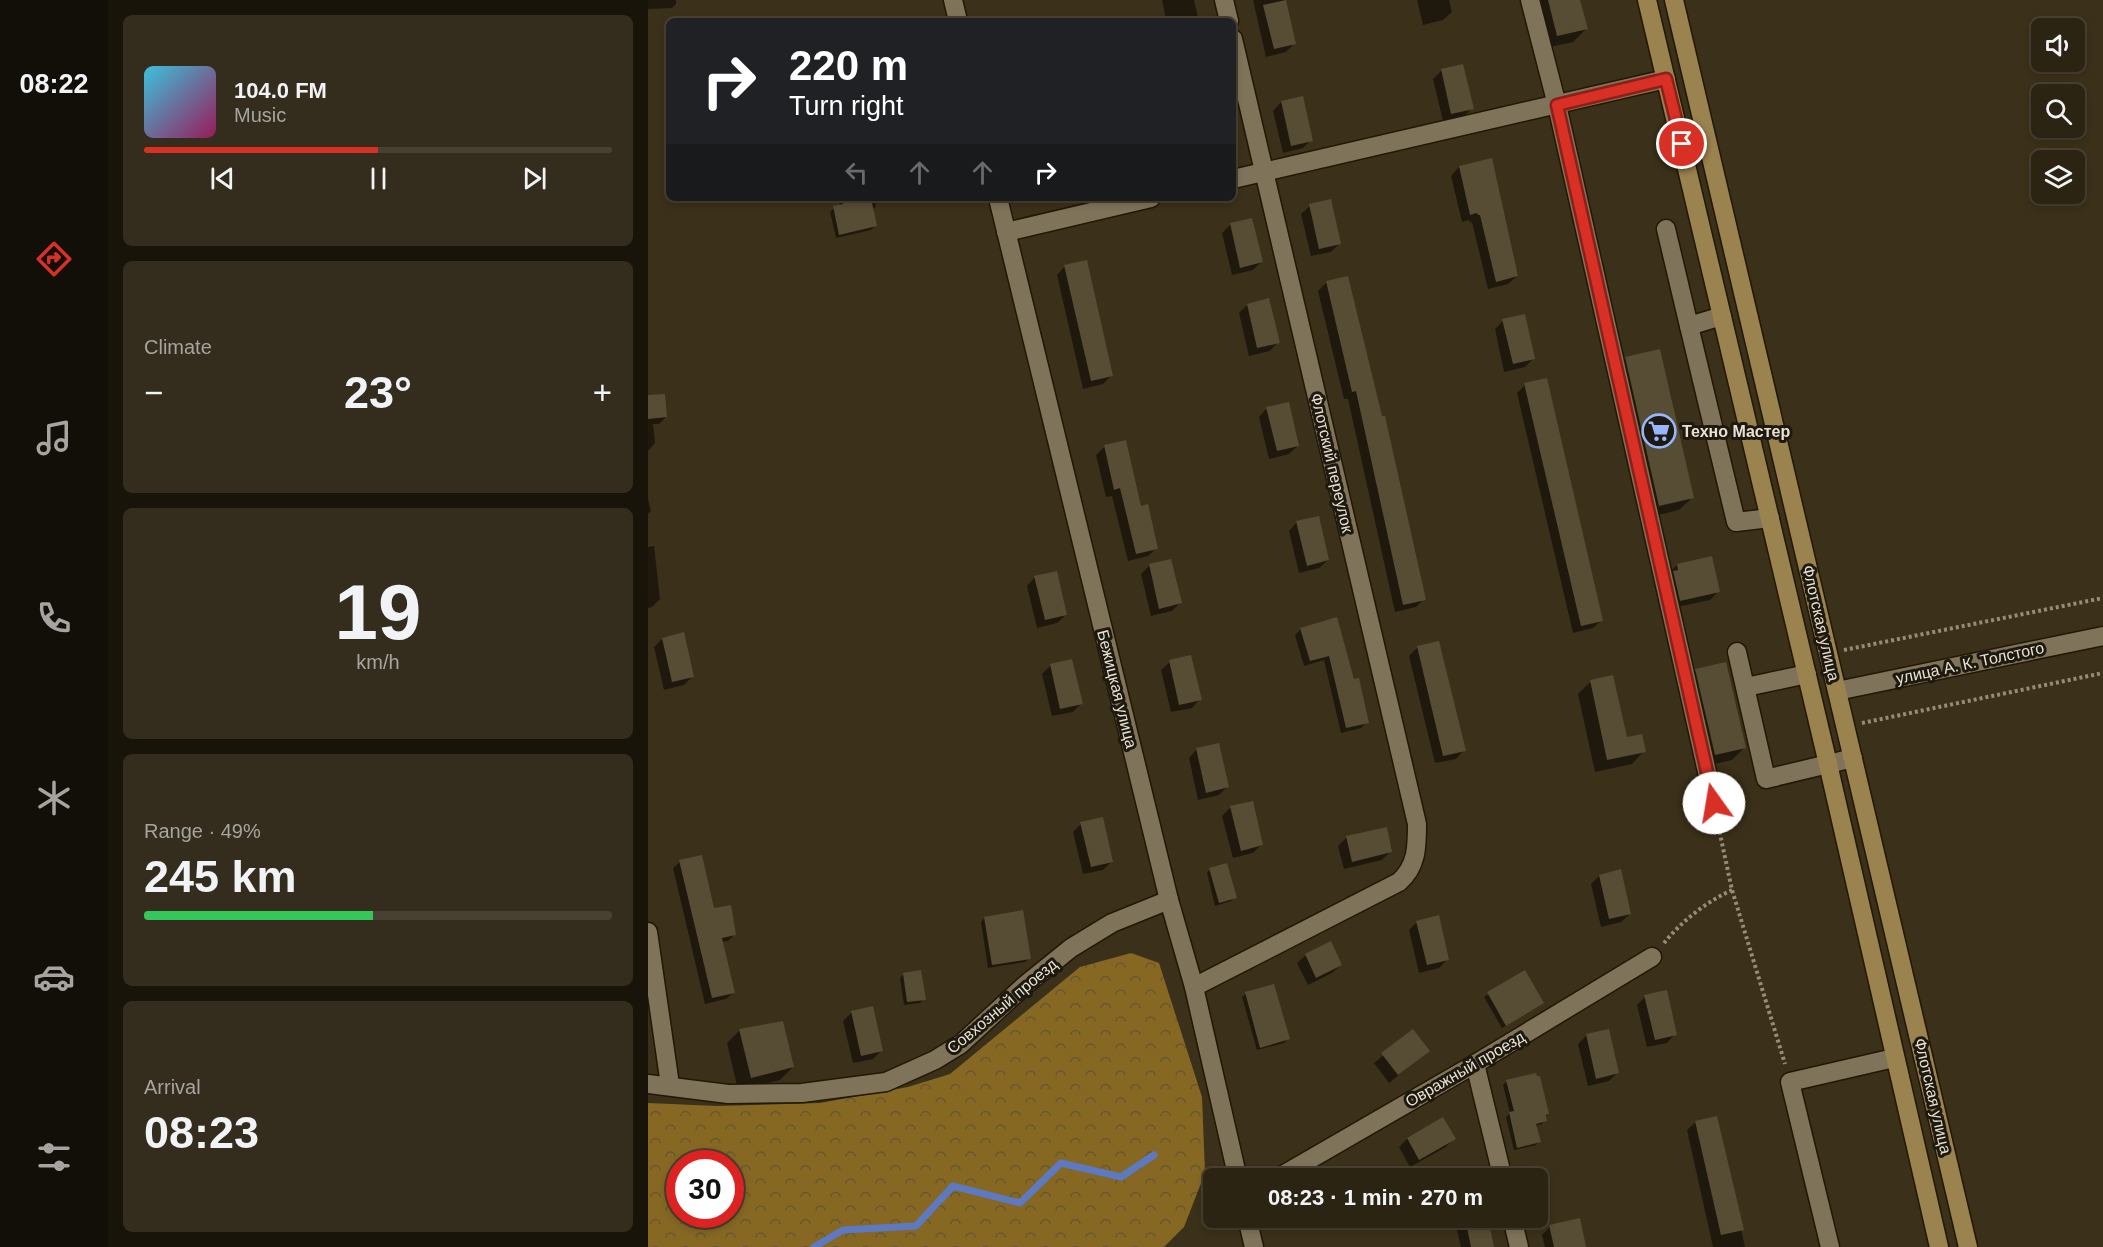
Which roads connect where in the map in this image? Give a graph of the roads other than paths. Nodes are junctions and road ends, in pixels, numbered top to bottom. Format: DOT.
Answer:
graph roads {
  1 [pos="953,0"];
  2 [pos="1224,0"];
  3 [pos="1530,0"];
  4 [pos="1647,0"];
  5 [pos="1674,0"];
  6 [pos="956,18"];
  7 [pos="1228,18"];
  8 [pos="1236,52"];
  9 [pos="1666,79"];
  10 [pos="1557,105"];
  11 [pos="1263,172"];
  12 [pos="1236,178"];
  13 [pos="999,201"];
  14 [pos="1138,201"];
  15 [pos="1666,229"];
  16 [pos="1006,232"];
  17 [pos="1722,316"];
  18 [pos="1689,326"];
  19 [pos="1770,518"];
  20 [pos="2103,636"];
  21 [pos="1737,652"];
  22 [pos="1807,674"];
  23 [pos="1746,687"];
  24 [pos="1837,691"];
  25 [pos="1853,758"];
  26 [pos="1828,764"];
  27 [pos="1714,803"];
  28 [pos="1169,900"];
  29 [pos="648,932"];
  30 [pos="1652,957"];
  31 [pos="1194,987"];
  32 [pos="1894,1058"];
  33 [pos="1475,1064"];
  34 [pos="648,1084"];
  35 [pos="670,1086"];
  36 [pos="1235,1168"];
  37 [pos="1295,1168"];
  38 [pos="1500,1168"];
  39 [pos="1249,1228"];
  40 [pos="1514,1228"];
  41 [pos="1254,1247"];
  42 [pos="1519,1247"];
  43 [pos="1830,1247"];
  44 [pos="1939,1247"];
  45 [pos="1968,1247"];
  1 -- 6 [label="street"];
  2 -- 7 [label="street"];
  3 -- 10 [label="street"];
  4 -- 9 [label="main road, Флотская улица"];
  5 -- 24 [label="main road, Флотская улица"];
  8 -- 11 [label="street, Флотский переулок"];
  9 -- 10 [label="street"];
  9 -- 17 [label="main road, Флотская улица"];
  10 -- 11 [label="street"];
  10 -- 27 [label="street"];
  11 -- 12 [label="street"];
  11 -- 31 [label="street, Флотский переулок"];
  13 -- 16 [label="street, Бежицкая улица"];
  14 -- 16 [label="street"];
  15 -- 18 [label="street"];
  16 -- 28 [label="street, Бежицкая улица"];
  17 -- 18 [label="street"];
  17 -- 19 [label="main road, Флотская улица"];
  18 -- 19 [label="street"];
  19 -- 22 [label="main road, Флотская улица"];
  20 -- 24 [label="street, улица А. К. Толстого"];
  21 -- 23 [label="street"];
  22 -- 23 [label="street"];
  22 -- 26 [label="main road, Флотская улица"];
  23 -- 26 [label="street"];
  24 -- 25 [label="main road, Флотская улица"];
  25 -- 26 [label="street"];
  25 -- 45 [label="main road, Флотская улица"];
  26 -- 32 [label="main road, Флотская улица"];
  28 -- 31 [label="street, Бежицкая улица"];
  28 -- 35 [label="street, Совхозный проезд"];
  29 -- 35 [label="street"];
  30 -- 33 [label="street, Овражный проезд"];
  31 -- 36 [label="street, Бежицкая улица"];
  32 -- 43 [label="street"];
  32 -- 44 [label="main road, Флотская улица"];
  33 -- 37 [label="street, Овражный проезд"];
  33 -- 38 [label="street"];
  34 -- 35 [label="street, Совхозный проезд"];
  39 -- 41 [label="street"];
  40 -- 42 [label="street"];
}
